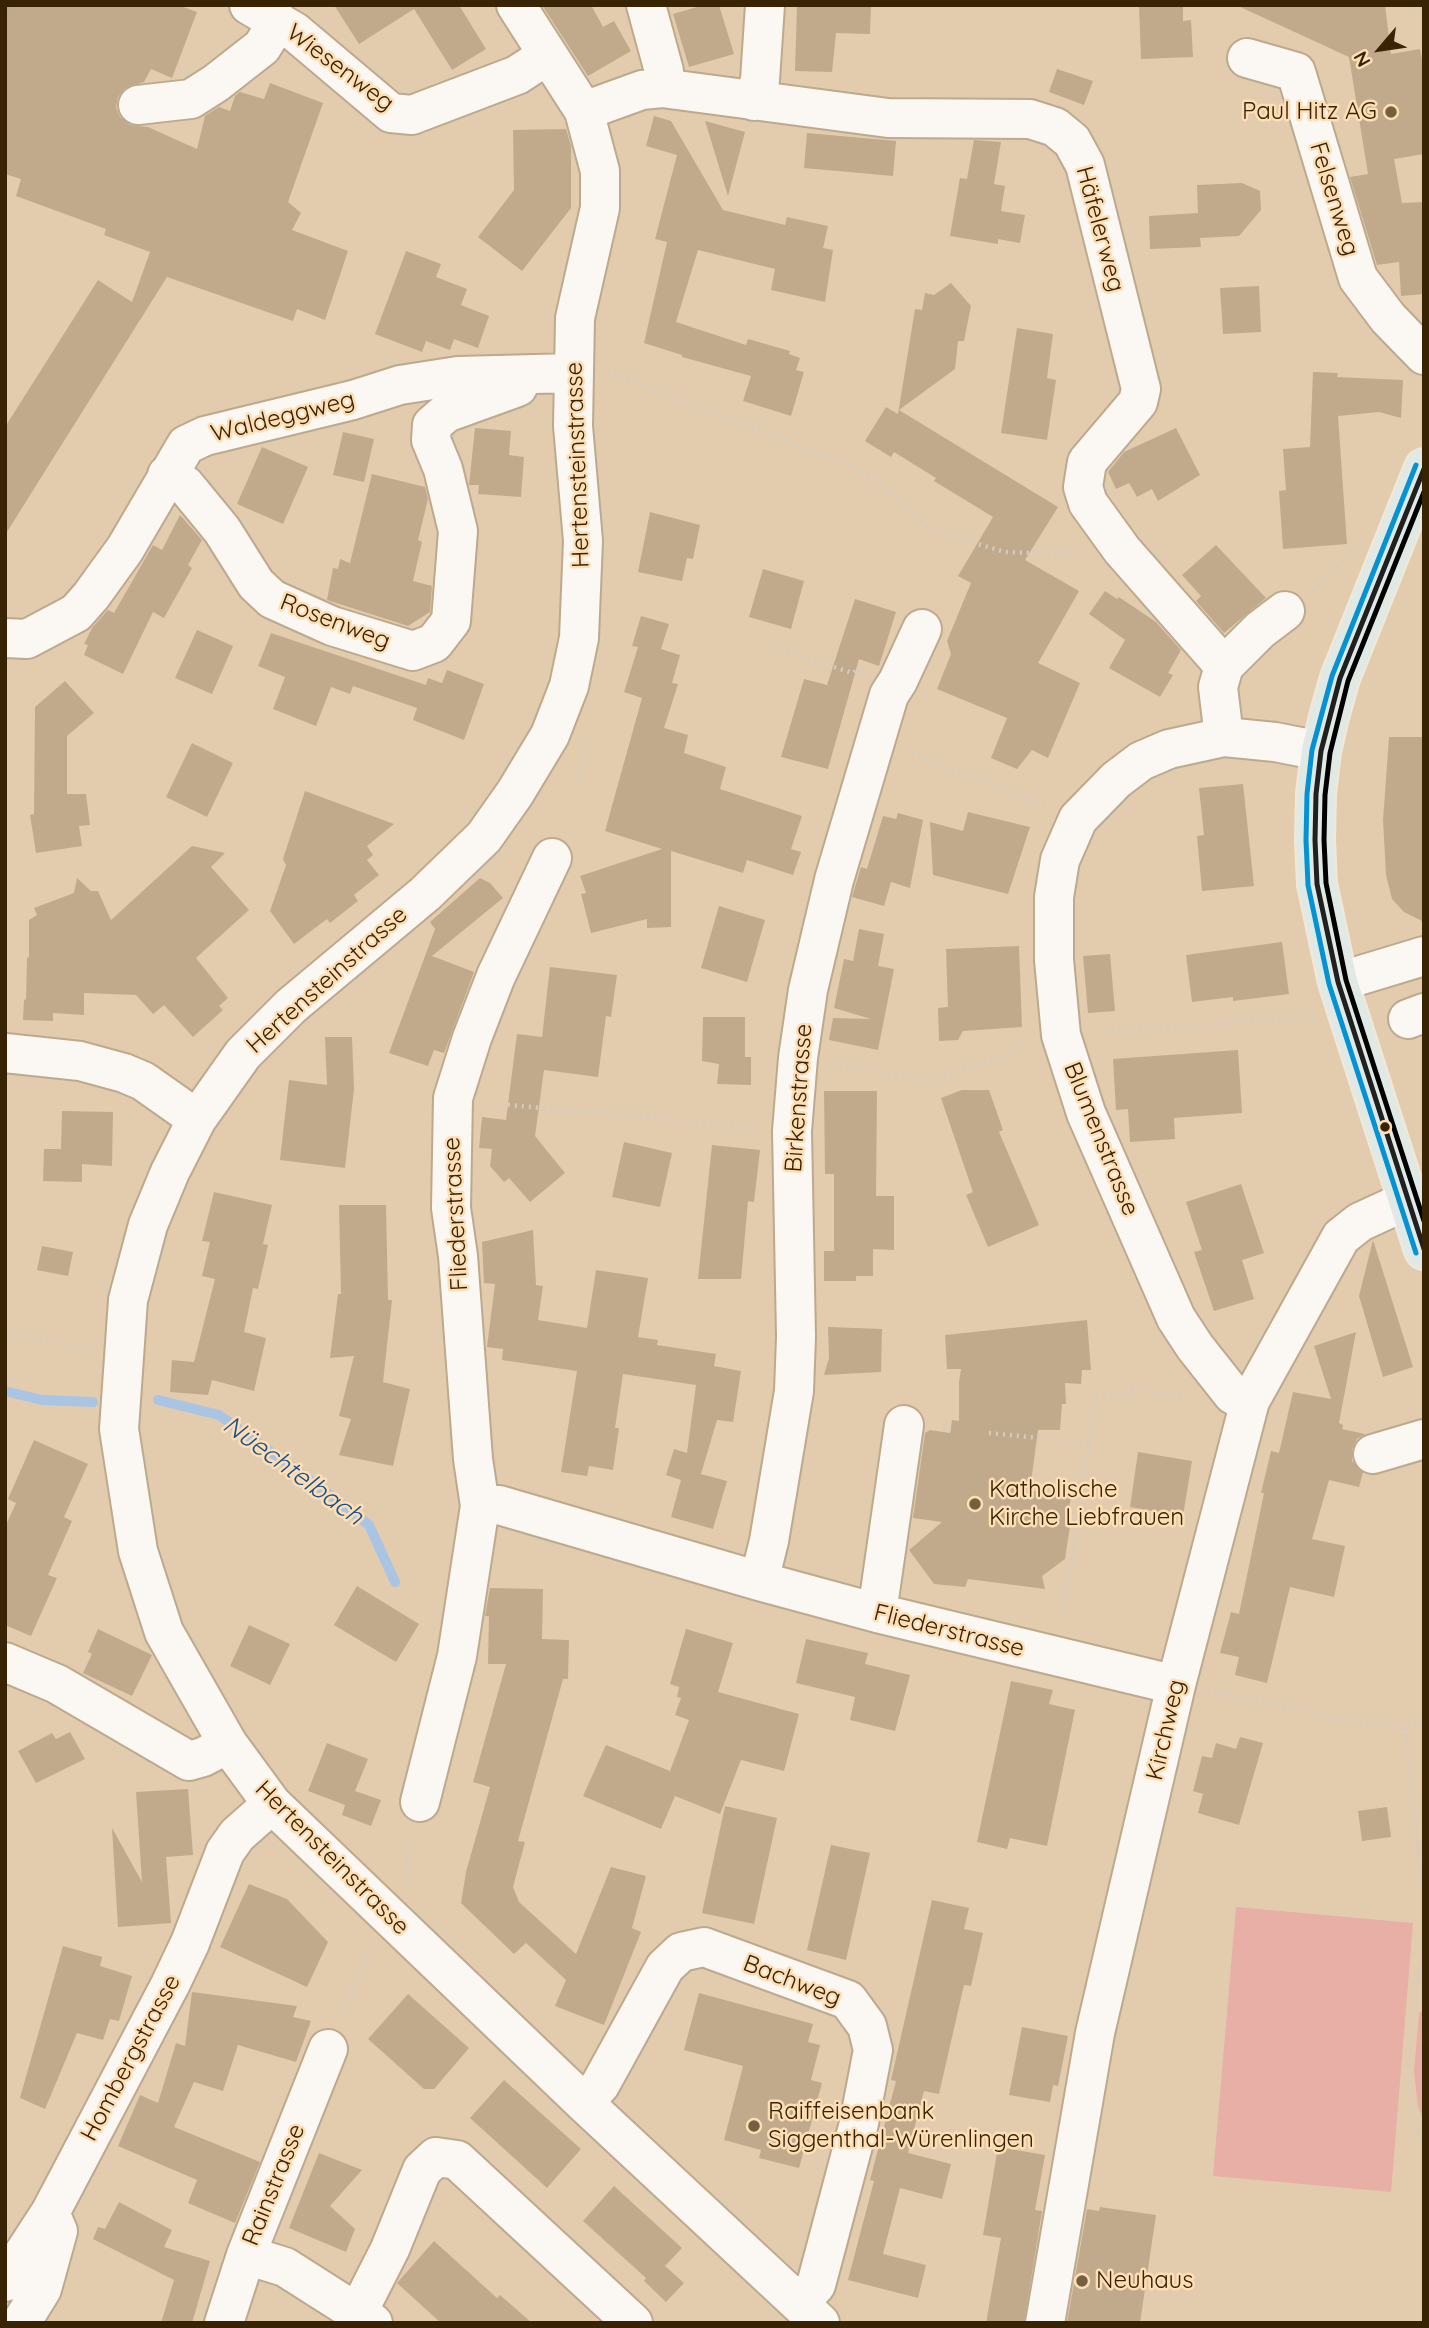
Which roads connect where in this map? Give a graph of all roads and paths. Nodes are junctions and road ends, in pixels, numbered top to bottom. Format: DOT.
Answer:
graph roads {
  1 [pos="516,5"];
  2 [pos="646,5"];
  3 [pos="765,5"];
  4 [pos="264,13"];
  5 [pos="548,55"];
  6 [pos="1247,58"];
  7 [pos="662,88"];
  8 [pos="754,102"];
  9 [pos="138,105"];
  10 [pos="584,111"];
  11 [pos="1424,355"];
  12 [pos="574,373"];
  13 [pos="519,375"];
  14 [pos="1424,468"];
  15 [pos="167,475"];
  16 [pos="1393,544"];
  17 [pos="1091,555"];
  18 [pos="1285,611"];
  19 [pos="922,629"];
  20 [pos="5,638"];
  21 [pos="772,638"];
  22 [pos="1224,666"];
  23 [pos="898,681"];
  24 [pos="1224,737"];
  25 [pos="900,749"];
  26 [pos="1321,751"];
  27 [pos="1034,801"];
  28 [pos="552,858"];
  29 [pos="1424,956"];
  30 [pos="1338,982"];
  31 [pos="5,1054"];
  32 [pos="453,1098"];
  33 [pos="197,1119"];
  34 [pos="792,1131"];
  35 [pos="1408,1200"];
  36 [pos="1424,1250"];
  37 [pos="5,1332"];
  38 [pos="124,1354"];
  39 [pos="1154,1391"];
  40 [pos="1250,1401"];
  41 [pos="904,1425"];
  42 [pos="989,1433"];
  43 [pos="1424,1439"];
  44 [pos="1089,1443"];
  45 [pos="1373,1454"];
  46 [pos="480,1506"];
  47 [pos="759,1581"];
  48 [pos="877,1613"];
  49 [pos="1054,1658"];
  50 [pos="5,1662"];
  51 [pos="1176,1685"];
  52 [pos="1424,1723"];
  53 [pos="1405,1728"];
  54 [pos="228,1744"];
  55 [pos="421,1801"];
  56 [pos="272,1804"];
  57 [pos="407,1894"];
  58 [pos="1424,1908"];
  59 [pos="1424,1926"];
  60 [pos="376,1940"];
  61 [pos="328,2049"];
  62 [pos="584,2103"];
  63 [pos="1424,2145"];
  64 [pos="50,2213"];
  65 [pos="246,2255"];
  66 [pos="5,2282"];
  67 [pos="44,2306"];
  68 [pos="810,2313"];
  69 [pos="365,2317"];
  70 [pos="21,2323"];
  71 [pos="224,2323"];
  72 [pos="632,2323"];
  73 [pos="1045,2323"];
  1 -- 5 [label="street, Hertensteinstrasse"];
  2 -- 7 [label="street"];
  3 -- 8 [label="street"];
  4 -- 5 [label="street, Wiesenweg"];
  4 -- 9 [label="street"];
  5 -- 10 [label="street, Hertensteinstrasse"];
  6 -- 11 [label="street, Felsenweg"];
  7 -- 8 [label="street, Häfelerweg"];
  7 -- 10 [label="street, Häfelerweg"];
  8 -- 22 [label="street, Häfelerweg"];
  10 -- 12 [label="street, Hertensteinstrasse"];
  12 -- 13 [label="street, Waldeggweg"];
  12 -- 17 [label="path"];
  12 -- 33 [label="street, Hertensteinstrasse"];
  13 -- 15 [label="street, Waldeggweg"];
  13 -- 15 [label="street, Rosenweg"];
  14 -- 16 [label="main road"];
  15 -- 20 [label="street, Waldeggweg"];
  16 -- 18 [label="path"];
  16 -- 26 [label="main road"];
  18 -- 22 [label="street"];
  19 -- 23 [label="street, Birkenstrasse"];
  21 -- 23 [label="path"];
  22 -- 24 [label="street"];
  23 -- 34 [label="street, Birkenstrasse"];
  24 -- 26 [label="street, Blumenstrasse"];
  24 -- 40 [label="street, Blumenstrasse"];
  25 -- 27 [label="path"];
  26 -- 30 [label="main road"];
  28 -- 32 [label="street, Fliederstrasse"];
  29 -- 30 [label="street"];
  30 -- 35 [label="main road"];
  31 -- 33 [label="street"];
  32 -- 34 [label="path"];
  32 -- 46 [label="street, Fliederstrasse"];
  33 -- 38 [label="street, Hertensteinstrasse"];
  34 -- 47 [label="street, Birkenstrasse"];
  35 -- 36 [label="main road"];
  35 -- 40 [label="street, Kirchweg"];
  37 -- 38 [label="path"];
  38 -- 54 [label="street, Hertensteinstrasse"];
  39 -- 44 [label="path"];
  40 -- 51 [label="street, Kirchweg"];
  41 -- 48 [label="street"];
  42 -- 44 [label="path"];
  43 -- 45 [label="street"];
  44 -- 49 [label="path"];
  46 -- 47 [label="street, Fliederstrasse"];
  46 -- 55 [label="street, Fliederstrasse"];
  47 -- 48 [label="street, Fliederstrasse"];
  48 -- 49 [label="street, Fliederstrasse"];
  49 -- 51 [label="street, Fliederstrasse"];
  50 -- 54 [label="street"];
  51 -- 53 [label="path"];
  51 -- 73 [label="street, Kirchweg"];
  52 -- 53 [label="path"];
  53 -- 58 [label="path"];
  54 -- 56 [label="street, Hertensteinstrasse"];
  55 -- 57 [label="path"];
  56 -- 62 [label="street, Hertensteinstrasse"];
  56 -- 64 [label="street, Hombergstrasse"];
  59 -- 63 [label="path"];
  60 -- 61 [label="path"];
  61 -- 65 [label="street, Rainstrasse"];
  62 -- 68 [label="street, Hertensteinstrasse"];
  62 -- 68 [label="street, Bachweg"];
  64 -- 66 [label="street, Hombergstrasse"];
  64 -- 67 [label="street"];
  65 -- 69 [label="street"];
  65 -- 71 [label="street, Rainstrasse"];
  67 -- 70 [label="street"];
  69 -- 72 [label="street"];
}
